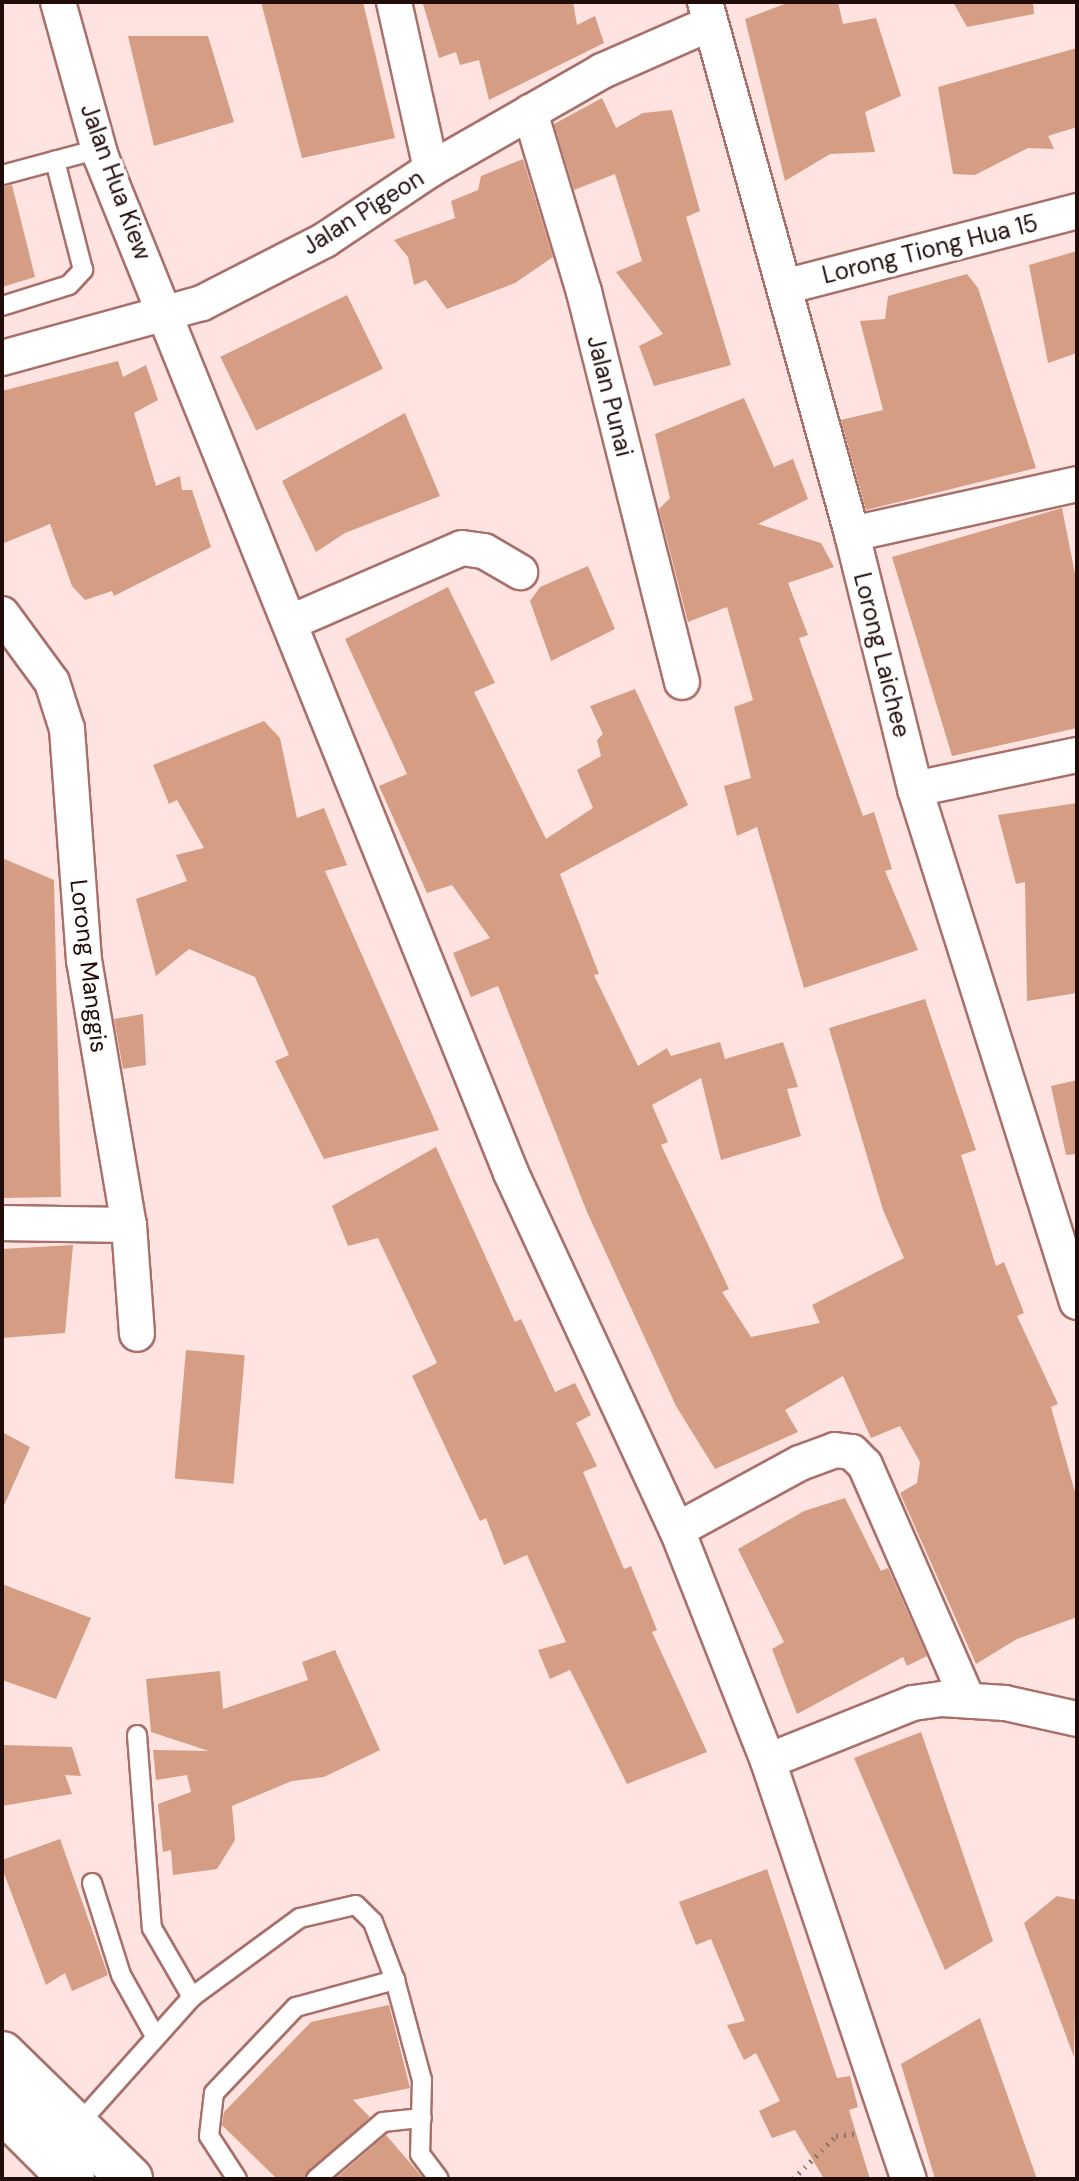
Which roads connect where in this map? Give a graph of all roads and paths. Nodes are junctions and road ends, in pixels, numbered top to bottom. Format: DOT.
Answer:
graph roads {
  1 [pos="58,2"];
  2 [pos="394,2"];
  3 [pos="706,14"];
  4 [pos="530,112"];
  5 [pos="99,149"];
  6 [pos="55,161"];
  7 [pos="431,169"];
  8 [pos="2,175"];
  9 [pos="1077,211"];
  10 [pos="784,287"];
  11 [pos="2,306"];
  12 [pos="166,313"];
  13 [pos="2,358"];
  14 [pos="1077,484"];
  15 [pos="852,534"];
  16 [pos="520,572"];
  17 [pos="2,614"];
  18 [pos="291,622"];
  19 [pos="682,682"];
  20 [pos="1077,755"];
  21 [pos="915,789"];
  22 [pos="2,1223"];
  23 [pos="129,1225"];
  24 [pos="1077,1302"];
  25 [pos="137,1334"];
  26 [pos="677,1530"];
  27 [pos="968,1701"];
  28 [pos="1077,1719"];
  29 [pos="137,1735"];
  30 [pos="768,1761"];
  31 [pos="92,1883"];
  32 [pos="395,1980"];
  33 [pos="192,1997"];
  34 [pos="155,2036"];
  35 [pos="2,2054"];
  36 [pos="2,2109"];
  37 [pos="422,2118"];
  38 [pos="75,2128"];
  39 [pos="896,2140"];
  40 [pos="71,2178"];
  41 [pos="130,2179"];
  42 [pos="237,2179"];
  43 [pos="316,2179"];
  44 [pos="439,2179"];
  45 [pos="793,2179"];
  46 [pos="909,2179"];
  1 -- 5 [label="street, Jalan Hua Kiew"];
  2 -- 7 [label="street"];
  3 -- 4 [label="street, Jalan Pigeon"];
  3 -- 10 [label="street, Lorong Laichee"];
  4 -- 7 [label="street, Jalan Pigeon"];
  4 -- 19 [label="street, Jalan Punai"];
  5 -- 6 [label="lane"];
  5 -- 12 [label="street, Jalan Hua Kiew"];
  6 -- 8 [label="lane"];
  6 -- 11 [label="lane"];
  7 -- 12 [label="street, Jalan Pigeon"];
  9 -- 10 [label="street, Lorong Tiong Hua 15"];
  10 -- 15 [label="street, Lorong Laichee"];
  12 -- 13 [label="street, Jalan Pigeon"];
  12 -- 18 [label="street, Jalan Hua Kiew"];
  14 -- 15 [label="street"];
  15 -- 21 [label="street, Lorong Laichee"];
  16 -- 18 [label="street"];
  17 -- 23 [label="street, Lorong Manggis"];
  18 -- 26 [label="street, Jalan Hua Kiew"];
  20 -- 21 [label="street"];
  21 -- 24 [label="street, Lorong Laichee"];
  22 -- 23 [label="street"];
  23 -- 25 [label="street, Lorong Manggis"];
  26 -- 27 [label="street"];
  26 -- 30 [label="street, Jalan Hua Kiew"];
  27 -- 28 [label="street"];
  27 -- 30 [label="street"];
  29 -- 33 [label="lane"];
  30 -- 39 [label="street, Jalan Hua Kiew"];
  31 -- 34 [label="lane"];
  32 -- 33 [label="lane"];
  32 -- 37 [label="lane"];
  32 -- 42 [label="lane"];
  33 -- 34 [label="lane"];
  34 -- 38 [label="lane"];
  35 -- 38 [label="main road"];
  36 -- 40 [label="main road"];
  37 -- 43 [label="lane"];
  37 -- 44 [label="lane"];
  38 -- 41 [label="main road"];
  39 -- 45 [label="path"];
  39 -- 46 [label="street, Jalan Hua Kiew"];
}
